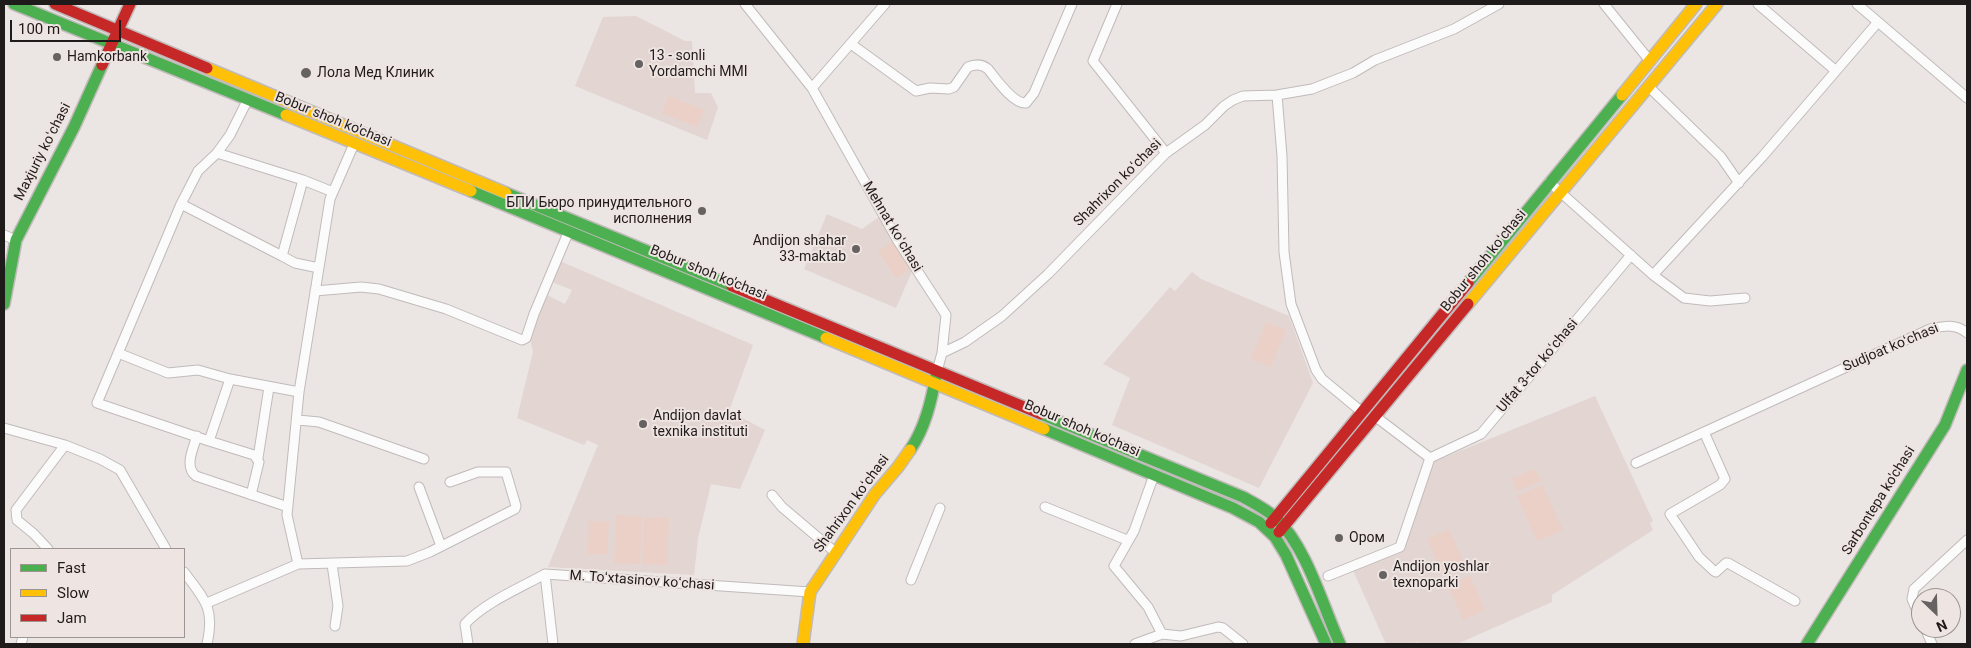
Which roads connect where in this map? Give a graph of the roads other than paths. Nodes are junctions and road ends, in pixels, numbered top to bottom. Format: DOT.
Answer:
graph roads {
  1 [pos="14,4"];
  2 [pos="55,4"];
  3 [pos="130,4"];
  4 [pos="745,4"];
  5 [pos="885,4"];
  6 [pos="1072,4"];
  7 [pos="1117,4"];
  8 [pos="1499,4"];
  9 [pos="1604,4"];
  10 [pos="1696,4"];
  11 [pos="1717,4"];
  12 [pos="1758,4"];
  13 [pos="1857,4"];
  14 [pos="1878,22"];
  15 [pos="119,31"];
  16 [pos="852,44"];
  17 [pos="111,45"];
  18 [pos="1650,61"];
  19 [pos="1836,71"];
  20 [pos="1648,87"];
  21 [pos="812,88"];
  22 [pos="1277,95"];
  23 [pos="1967,98"];
  24 [pos="247,100"];
  25 [pos="354,144"];
  26 [pos="1166,153"];
  27 [pos="217,154"];
  28 [pos="303,180"];
  29 [pos="1549,182"];
  30 [pos="1739,183"];
  31 [pos="1560,191"];
  32 [pos="333,192"];
  33 [pos="181,204"];
  34 [pos="568,233"];
  35 [pos="4,234"];
  36 [pos="16,240"];
  37 [pos="1631,255"];
  38 [pos="282,256"];
  39 [pos="319,268"];
  40 [pos="1653,275"];
  41 [pos="315,291"];
  42 [pos="1745,298"];
  43 [pos="4,304"];
  44 [pos="1967,333"];
  45 [pos="118,353"];
  46 [pos="942,353"];
  47 [pos="1967,370"];
  48 [pos="937,371"];
  49 [pos="230,379"];
  50 [pos="934,384"];
  51 [pos="269,387"];
  52 [pos="299,392"];
  53 [pos="1362,412"];
  54 [pos="1376,418"];
  55 [pos="298,420"];
  56 [pos="4,428"];
  57 [pos="1704,432"];
  58 [pos="197,436"];
  59 [pos="209,441"];
  60 [pos="65,445"];
  61 [pos="258,458"];
  62 [pos="1430,458"];
  63 [pos="424,459"];
  64 [pos="1636,463"];
  65 [pos="1154,475"];
  66 [pos="450,482"];
  67 [pos="418,487"];
  68 [pos="251,495"];
  69 [pos="772,495"];
  70 [pos="1292,498"];
  71 [pos="1302,505"];
  72 [pos="288,506"];
  73 [pos="1045,507"];
  74 [pos="940,508"];
  75 [pos="1275,518"];
  76 [pos="1284,527"];
  77 [pos="1266,528"];
  78 [pos="1275,537"];
  79 [pos="1127,540"];
  80 [pos="1967,540"];
  81 [pos="441,546"];
  82 [pos="47,548"];
  83 [pos="165,548"];
  84 [pos="835,552"];
  85 [pos="298,564"];
  86 [pos="332,564"];
  87 [pos="185,573"];
  88 [pos="545,574"];
  89 [pos="1328,576"];
  90 [pos="911,580"];
  91 [pos="1915,588"];
  92 [pos="810,592"];
  93 [pos="1795,601"];
  94 [pos="207,603"];
  95 [pos="335,626"];
  96 [pos="1162,634"];
  97 [pos="207,644"];
  98 [pos="468,644"];
  99 [pos="553,644"];
  100 [pos="803,644"];
  101 [pos="1135,644"];
  102 [pos="1243,644"];
  103 [pos="1326,644"];
  104 [pos="1340,644"];
  105 [pos="1806,644"];
  1 -- 17 [label="main road, Bobur shoh ko'chasi"];
  2 -- 15 [label="main road, Bobur shoh ko'chasi"];
  3 -- 15 [label="main road, Maxjuriy koʻchasi"];
  4 -- 21 [label="street, Mehnat koʻchasi"];
  5 -- 16 [label="street"];
  6 -- 16 [label="street"];
  7 -- 26 [label="street"];
  8 -- 22 [label="street, Shahrixon koʻchasi"];
  9 -- 18 [label="street"];
  10 -- 18 [label="main road, Bobur shoh koʻchasi"];
  11 -- 20 [label="main road, Bobur shoh koʻchasi"];
  12 -- 19 [label="street"];
  13 -- 14 [label="street"];
  14 -- 19 [label="street"];
  14 -- 23 [label="street"];
  15 -- 17 [label="main road, Maxjuriy koʻchasi"];
  15 -- 48 [label="main road, Bobur shoh ko'chasi"];
  16 -- 21 [label="street"];
  17 -- 24 [label="main road, Bobur shoh ko'chasi"];
  17 -- 36 [label="main road, Maxjuriy koʻchasi"];
  18 -- 29 [label="main road, Bobur shoh koʻchasi"];
  19 -- 30 [label="street"];
  20 -- 30 [label="street"];
  20 -- 31 [label="main road, Bobur shoh koʻchasi"];
  21 -- 46 [label="street, Mehnat koʻchasi"];
  22 -- 26 [label="street, Shahrixon koʻchasi"];
  22 -- 53 [label="street"];
  24 -- 25 [label="main road, Bobur shoh ko'chasi"];
  24 -- 27 [label="street"];
  25 -- 32 [label="street"];
  25 -- 34 [label="main road, Bobur shoh ko'chasi"];
  26 -- 46 [label="street, Shahrixon koʻchasi"];
  27 -- 28 [label="street"];
  27 -- 33 [label="street"];
  28 -- 32 [label="street"];
  28 -- 38 [label="street"];
  29 -- 31 [label="street"];
  29 -- 53 [label="main road, Bobur shoh koʻchasi"];
  30 -- 40 [label="street"];
  31 -- 37 [label="street"];
  31 -- 54 [label="main road, Bobur shoh koʻchasi"];
  32 -- 39 [label="street"];
  33 -- 38 [label="street"];
  33 -- 45 [label="street"];
  34 -- 41 [label="street"];
  34 -- 50 [label="main road, Bobur shoh ko'chasi"];
  35 -- 36 [label="street"];
  36 -- 43 [label="main road, Maxjuriy koʻchasi"];
  37 -- 40 [label="street"];
  37 -- 62 [label="street, Ulfat 3-tor koʻchasi"];
  38 -- 39 [label="street"];
  39 -- 41 [label="street"];
  40 -- 42 [label="street"];
  41 -- 52 [label="street"];
  44 -- 57 [label="street, Sudjoat koʻchasi"];
  45 -- 49 [label="street"];
  45 -- 58 [label="street"];
  46 -- 48 [label="street, Mehnat koʻchasi"];
  47 -- 105 [label="main road, Sarbontepa ko'chasi"];
  48 -- 50 [label="main road, Shahrixon koʻchasi"];
  48 -- 75 [label="main road, Bobur shoh ko'chasi"];
  49 -- 51 [label="street"];
  49 -- 59 [label="street"];
  50 -- 65 [label="main road, Bobur shoh ko'chasi"];
  50 -- 84 [label="main road, Shahrixon koʻchasi"];
  51 -- 52 [label="street"];
  51 -- 61 [label="street"];
  52 -- 55 [label="street"];
  53 -- 70 [label="main road, Bobur shoh koʻchasi"];
  54 -- 62 [label="street"];
  54 -- 71 [label="main road, Bobur shoh koʻchasi"];
  55 -- 63 [label="street"];
  55 -- 72 [label="street"];
  56 -- 60 [label="street"];
  57 -- 64 [label="street, Sudjoat koʻchasi"];
  57 -- 93 [label="street"];
  58 -- 59 [label="street"];
  58 -- 68 [label="street"];
  59 -- 61 [label="street"];
  60 -- 82 [label="street"];
  60 -- 83 [label="street"];
  61 -- 68 [label="street"];
  62 -- 89 [label="street"];
  65 -- 77 [label="main road, Bobur shoh ko'chasi"];
  65 -- 79 [label="street"];
  66 -- 81 [label="street"];
  67 -- 81 [label="street"];
  68 -- 72 [label="street"];
  69 -- 84 [label="street"];
  70 -- 71 [label="main road"];
  70 -- 75 [label="main road, Bobur shoh koʻchasi"];
  71 -- 76 [label="main road, Bobur shoh koʻchasi"];
  72 -- 85 [label="street"];
  73 -- 79 [label="street"];
  74 -- 90 [label="street"];
  75 -- 76 [label="main road, Bobur shoh ko'chasi"];
  75 -- 77 [label="main road, Bobur shoh koʻchasi"];
  76 -- 78 [label="main road, Bobur shoh koʻchasi"];
  76 -- 104 [label="main road, Bobur shoh ko'chasi"];
  77 -- 78 [label="main road, Bobur shoh ko'chasi"];
  78 -- 103 [label="main road, Bobur shoh ko'chasi"];
  79 -- 96 [label="street"];
  80 -- 91 [label="street"];
  81 -- 86 [label="street"];
  84 -- 92 [label="main road, Shahrixon koʻchasi"];
  85 -- 86 [label="street"];
  85 -- 94 [label="street"];
  86 -- 95 [label="street"];
  87 -- 94 [label="street"];
  88 -- 92 [label="street, M. Toʻxtasinov koʻchasi"];
  88 -- 98 [label="street"];
  88 -- 99 [label="street"];
  92 -- 100 [label="main road, Shahrixon koʻchasi"];
  94 -- 97 [label="street"];
  96 -- 101 [label="street"];
  96 -- 102 [label="street"];
}
